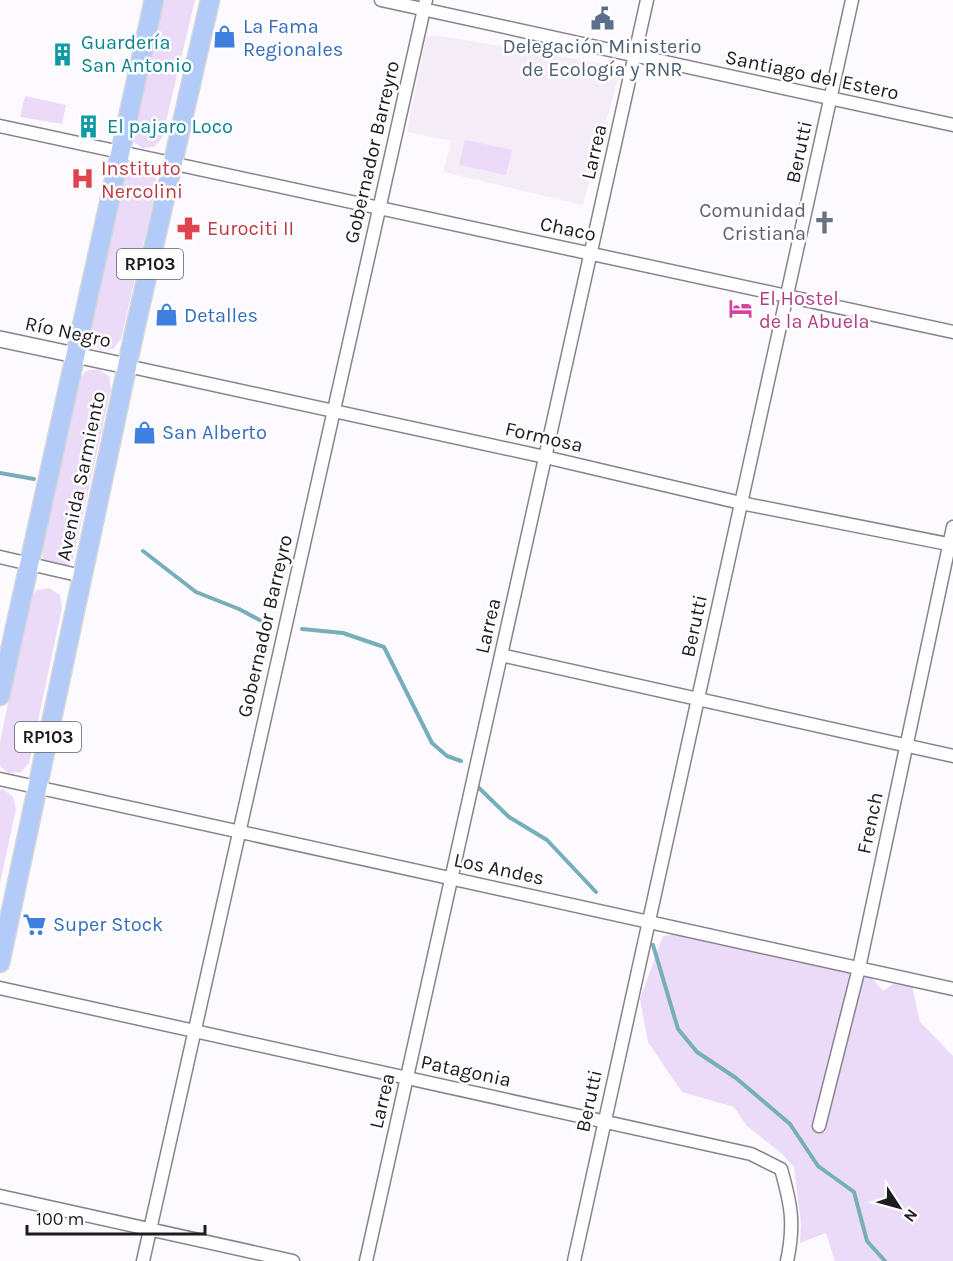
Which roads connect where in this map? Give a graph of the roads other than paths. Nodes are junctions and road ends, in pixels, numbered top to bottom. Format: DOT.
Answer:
graph roads {
  1 [pos="154,0"];
  2 [pos="210,0"];
  3 [pos="381,0"];
  4 [pos="647,0"];
  5 [pos="852,0"];
  6 [pos="425,5"];
  7 [pos="635,57"];
  8 [pos="830,99"];
  9 [pos="953,125"];
  10 [pos="0,126"];
  11 [pos="120,152"];
  12 [pos="174,163"];
  13 [pos="380,207"];
  14 [pos="591,254"];
  15 [pos="787,297"];
  16 [pos="953,332"];
  17 [pos="0,339"];
  18 [pos="75,355"];
  19 [pos="127,366"];
  20 [pos="334,411"];
  21 [pos="545,457"];
  22 [pos="741,504"];
  23 [pos="953,527"];
  24 [pos="951,545"];
  25 [pos="0,558"];
  26 [pos="29,564"];
  27 [pos="82,576"];
  28 [pos="501,655"];
  29 [pos="0,696"];
  30 [pos="698,699"];
  31 [pos="906,746"];
  32 [pos="953,756"];
  33 [pos="0,779"];
  34 [pos="38,787"];
  35 [pos="239,832"];
  36 [pos="451,879"];
  37 [pos="649,921"];
  38 [pos="0,963"];
  39 [pos="859,968"];
  40 [pos="0,988"];
  41 [pos="953,989"];
  42 [pos="195,1031"];
  43 [pos="407,1078"];
  44 [pos="605,1121"];
  45 [pos="819,1126"];
  46 [pos="0,1196"];
  47 [pos="150,1229"];
  48 [pos="143,1261"];
  49 [pos="293,1261"];
  50 [pos="366,1261"];
  51 [pos="574,1261"];
  52 [pos="787,1261"];
  1 -- 11 [label="main road, Avenida Sarmiento / RP103"];
  2 -- 12 [label="main road, Avenida Sarmiento / RP103"];
  3 -- 6 [label="street, Santiago del Estero"];
  4 -- 7 [label="street, Larrea"];
  5 -- 8 [label="street, Berutti"];
  6 -- 7 [label="street, Santiago del Estero"];
  6 -- 13 [label="street, Gobernador Barreyro"];
  7 -- 8 [label="street, Santiago del Estero"];
  7 -- 14 [label="street, Larrea"];
  8 -- 9 [label="street, Santiago del Estero"];
  8 -- 15 [label="street, Berutti"];
  10 -- 11 [label="street, Chaco"];
  11 -- 12 [label="street, Chaco"];
  11 -- 18 [label="main road, Avenida Sarmiento / RP103"];
  12 -- 13 [label="street, Chaco"];
  12 -- 19 [label="main road, Avenida Sarmiento / RP103"];
  13 -- 14 [label="street, Chaco"];
  13 -- 20 [label="street, Gobernador Barreyro"];
  14 -- 15 [label="street, Chaco"];
  14 -- 21 [label="street, Larrea"];
  15 -- 16 [label="street, Chaco"];
  15 -- 22 [label="street, Berutti"];
  17 -- 18 [label="street, Río Negro"];
  18 -- 19 [label="street, Río Negro"];
  18 -- 26 [label="main road, Avenida Sarmiento / RP103"];
  19 -- 20 [label="street, Formosa"];
  19 -- 27 [label="main road, Avenida Sarmiento / RP103"];
  20 -- 21 [label="street, Formosa"];
  20 -- 35 [label="street, Gobernador Barreyro"];
  21 -- 22 [label="street, Formosa"];
  21 -- 28 [label="street, Larrea"];
  22 -- 24 [label="street, Formosa"];
  22 -- 30 [label="street, Berutti"];
  23 -- 24 [label="street, French"];
  24 -- 31 [label="street, French"];
  25 -- 26 [label="street"];
  26 -- 27 [label="street"];
  26 -- 29 [label="main road, Avenida Sarmiento / RP103"];
  27 -- 34 [label="main road, Avenida Sarmiento / RP103"];
  28 -- 30 [label="street"];
  28 -- 36 [label="street, Larrea"];
  30 -- 31 [label="street"];
  30 -- 37 [label="street, Berutti"];
  31 -- 32 [label="street"];
  31 -- 39 [label="street, French"];
  33 -- 34 [label="street, Los Andes"];
  34 -- 35 [label="street, Los Andes"];
  34 -- 38 [label="main road, Avenida Sarmiento / RP103"];
  35 -- 36 [label="street, Los Andes"];
  35 -- 42 [label="street, Gobernador Barreyro"];
  36 -- 37 [label="street, Los Andes"];
  36 -- 43 [label="street, Larrea"];
  37 -- 39 [label="street, Los Andes"];
  37 -- 44 [label="street, Berutti"];
  39 -- 41 [label="street, Los Andes"];
  39 -- 45 [label="street, French"];
  40 -- 42 [label="street, Patagonia"];
  42 -- 43 [label="street, Patagonia"];
  42 -- 47 [label="street, Gobernador Barreyro"];
  43 -- 44 [label="street, Patagonia"];
  43 -- 50 [label="street, Larrea"];
  44 -- 51 [label="street, Berutti"];
  44 -- 52 [label="street, Patagonia"];
  46 -- 47 [label="street"];
  47 -- 48 [label="street, Gobernador Barreyro"];
  47 -- 49 [label="street"];
}
